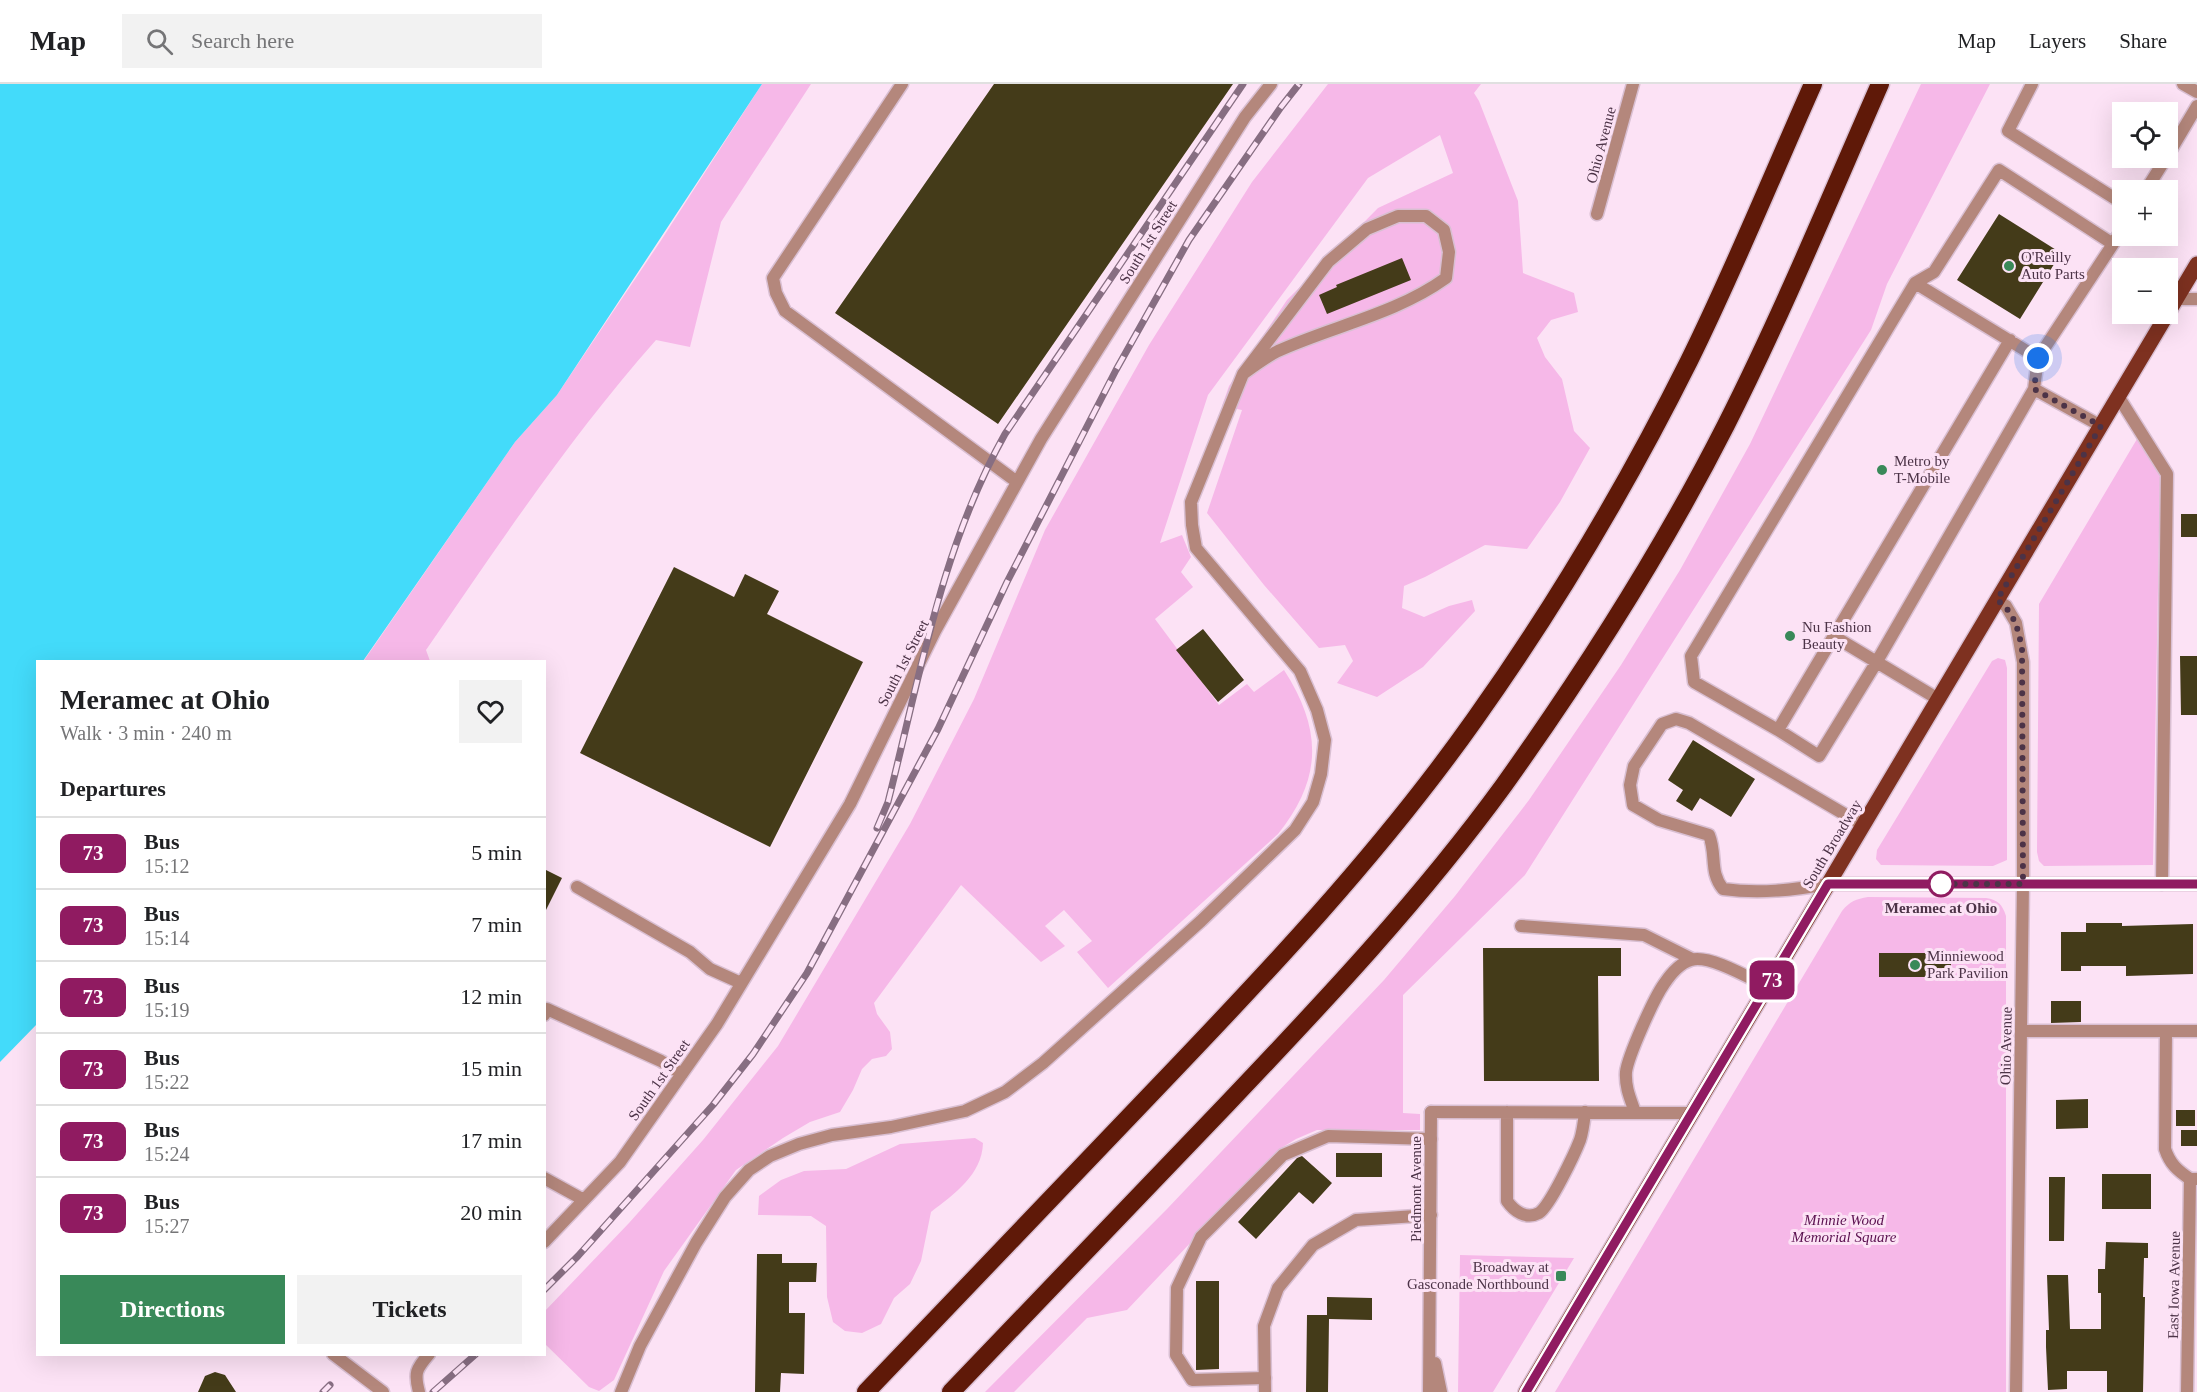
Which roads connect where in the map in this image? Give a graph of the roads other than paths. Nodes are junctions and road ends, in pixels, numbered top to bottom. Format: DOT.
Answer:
graph roads {
  1 [pos="902,84"];
  2 [pos="1271,84"];
  3 [pos="1633,84"];
  4 [pos="1813,84"];
  5 [pos="1880,84"];
  6 [pos="2032,84"];
  7 [pos="2183,84"];
  8 [pos="2197,92"];
  9 [pos="2197,106"];
  10 [pos="2178,138"];
  11 [pos="2112,197"];
  12 [pos="1597,214"];
  13 [pos="2112,243"];
  14 [pos="2112,246"];
  15 [pos="2197,264"];
  16 [pos="1915,283"];
  17 [pos="2178,296"];
  18 [pos="2178,299"];
  19 [pos="2197,299"];
  20 [pos="2161,324"];
  21 [pos="2010,340"];
  22 [pos="2038,358"];
  23 [pos="1243,374"];
  24 [pos="2034,389"];
  25 [pos="2118,396"];
  26 [pos="2101,426"];
  27 [pos="1017,482"];
  28 [pos="1997,600"];
  29 [pos="1835,637"];
  30 [pos="1876,663"];
  31 [pos="1938,699"];
  32 [pos="1778,730"];
  33 [pos="1863,825"];
  34 [pos="1828,884"];
  35 [pos="2023,884"];
  36 [pos="2162,884"];
  37 [pos="2197,884"];
  38 [pos="577,887"];
  39 [pos="1521,926"];
  40 [pos="1692,959"];
  41 [pos="741,983"];
  42 [pos="1768,987"];
  43 [pos="546,1012"];
  44 [pos="2022,1031"];
  45 [pos="2166,1031"];
  46 [pos="2197,1031"];
  47 [pos="682,1074"];
  48 [pos="1508,1112"];
  49 [pos="1585,1112"];
  50 [pos="1635,1112"];
  51 [pos="1693,1113"];
  52 [pos="1431,1139"];
  53 [pos="546,1179"];
  54 [pos="2194,1179"];
  55 [pos="584,1200"];
  56 [pos="1431,1215"];
  57 [pos="546,1240"];
  58 [pos="1430,1338"];
  59 [pos="336,1356"];
  60 [pos="427,1356"];
  61 [pos="1265,1378"];
  62 [pos="383,1392"];
  63 [pos="419,1392"];
  64 [pos="621,1392"];
  65 [pos="866,1392"];
  66 [pos="951,1392"];
  67 [pos="1265,1392"];
  68 [pos="1430,1392"];
  69 [pos="1441,1392"];
  70 [pos="1526,1392"];
  71 [pos="2016,1392"];
  72 [pos="2187,1392"];
  1 -- 27 [label="street"];
  2 -- 27 [label="street, South 1st Street"];
  3 -- 12 [label="street, Ohio Avenue"];
  4 -- 65 [label="highway"];
  5 -- 66 [label="highway"];
  6 -- 11 [label="street"];
  7 -- 8 [label="street"];
  9 -- 10 [label="street"];
  13 -- 16 [label="street"];
  14 -- 22 [label="street"];
  15 -- 17 [label="main road, South Broadway"];
  16 -- 21 [label="street"];
  16 -- 32 [label="street"];
  18 -- 19 [label="street"];
  20 -- 25 [label="main road, South Broadway"];
  21 -- 22 [label="street"];
  21 -- 29 [label="street"];
  22 -- 24 [label="street"];
  23 -- 23 [label="street"];
  23 -- 64 [label="street"];
  24 -- 26 [label="street"];
  24 -- 30 [label="street"];
  25 -- 26 [label="main road, South Broadway"];
  25 -- 36 [label="street"];
  26 -- 28 [label="main road, South Broadway"];
  27 -- 41 [label="street, South 1st Street"];
  28 -- 31 [label="main road, South Broadway"];
  28 -- 35 [label="street, Ohio Avenue"];
  29 -- 30 [label="street"];
  29 -- 32 [label="street"];
  30 -- 31 [label="street"];
  30 -- 32 [label="street"];
  31 -- 33 [label="main road, South Broadway"];
  33 -- 34 [label="main road, South Broadway"];
  33 -- 34 [label="street"];
  34 -- 35 [label="street"];
  34 -- 42 [label="main road, South Broadway"];
  35 -- 36 [label="street"];
  35 -- 44 [label="street, Ohio Avenue"];
  36 -- 37 [label="street"];
  38 -- 41 [label="street"];
  39 -- 40 [label="street"];
  40 -- 42 [label="street"];
  40 -- 50 [label="street"];
  41 -- 47 [label="street, South 1st Street"];
  42 -- 51 [label="main road, South Broadway"];
  43 -- 47 [label="street"];
  44 -- 45 [label="street"];
  44 -- 71 [label="street, Ohio Avenue"];
  45 -- 46 [label="street"];
  45 -- 54 [label="street"];
  47 -- 55 [label="street, South 1st Street"];
  48 -- 49 [label="street"];
  48 -- 49 [label="street"];
  48 -- 52 [label="street, Piedmont Avenue"];
  49 -- 50 [label="street"];
  50 -- 51 [label="street"];
  51 -- 70 [label="main road, South Broadway"];
  52 -- 56 [label="street, Piedmont Avenue"];
  52 -- 61 [label="street"];
  53 -- 55 [label="street"];
  54 -- 72 [label="street, East Iowa Avenue"];
  55 -- 57 [label="street, South 1st Street"];
  56 -- 58 [label="street, Piedmont Avenue"];
  56 -- 61 [label="street"];
  58 -- 68 [label="street, Piedmont Avenue"];
  58 -- 69 [label="street, Piedmont Avenue"];
  59 -- 62 [label="street"];
  60 -- 63 [label="street"];
  61 -- 67 [label="street"];
}
